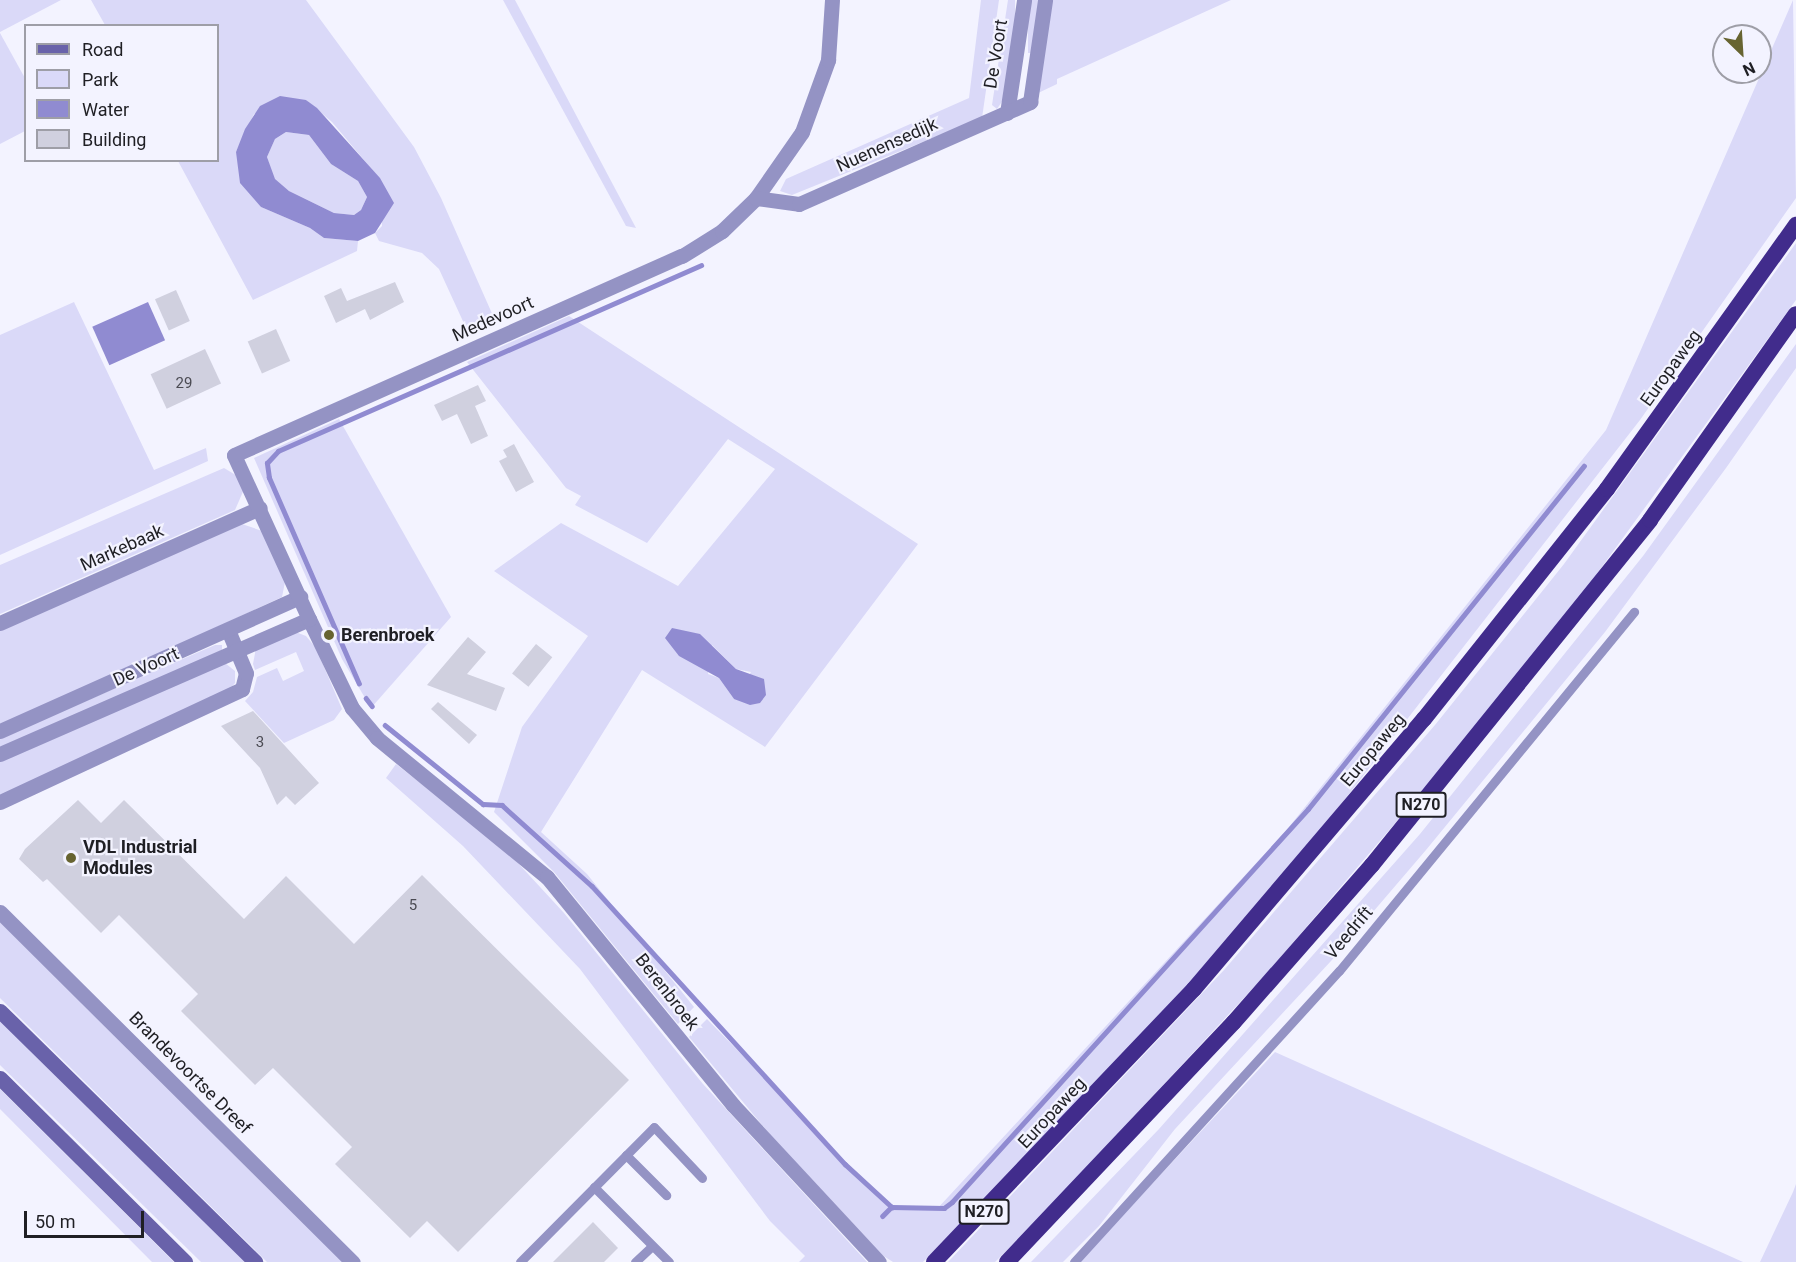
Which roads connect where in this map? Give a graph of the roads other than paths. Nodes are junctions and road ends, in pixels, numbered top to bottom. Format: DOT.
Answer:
graph roads {
  1 [pos="832,0"];
  2 [pos="1024,0"];
  3 [pos="1045,0"];
  4 [pos="1007,113"];
  5 [pos="756,198"];
  6 [pos="1796,225"];
  7 [pos="1796,314"];
  8 [pos="234,455"];
  9 [pos="260,508"];
  10 [pos="300,597"];
  11 [pos="1634,612"];
  12 [pos="309,619"];
  13 [pos="0,623"];
  14 [pos="228,630"];
  15 [pos="236,648"];
  16 [pos="0,731"];
  17 [pos="0,754"];
  18 [pos="0,802"];
  19 [pos="0,912"];
  20 [pos="0,1011"];
  21 [pos="0,1078"];
  22 [pos="626,1155"];
  23 [pos="702,1178"];
  24 [pos="594,1187"];
  25 [pos="666,1195"];
  26 [pos="652,1246"];
  27 [pos="185,1262"];
  28 [pos="255,1262"];
  29 [pos="353,1262"];
  30 [pos="520,1262"];
  31 [pos="636,1262"];
  32 [pos="669,1262"];
  33 [pos="879,1262"];
  34 [pos="934,1262"];
  35 [pos="1007,1262"];
  36 [pos="1074,1262"];
  1 -- 5 [label="street, Medevoort"];
  2 -- 4 [label="street, De Voort"];
  3 -- 4 [label="street, Nuenensedijk"];
  4 -- 5 [label="street, Nuenensedijk"];
  5 -- 8 [label="street, Medevoort"];
  6 -- 34 [label="highway, Europaweg / N270"];
  7 -- 35 [label="highway, N270"];
  8 -- 9 [label="street, Berenbroek"];
  9 -- 10 [label="street, Berenbroek"];
  9 -- 13 [label="street, Markebaak"];
  10 -- 12 [label="street, Berenbroek"];
  10 -- 14 [label="street, De Voort"];
  11 -- 36 [label="lane, Veedrift"];
  12 -- 15 [label="street, De Voort"];
  12 -- 33 [label="street, Berenbroek"];
  14 -- 15 [label="street"];
  14 -- 16 [label="street, De Voort"];
  15 -- 17 [label="street, De Voort"];
  15 -- 18 [label="street"];
  19 -- 29 [label="street, Brandevoortse Dreef"];
  20 -- 28 [label="main road"];
  21 -- 27 [label="main road"];
  22 -- 23 [label="lane"];
  22 -- 24 [label="lane"];
  22 -- 25 [label="lane"];
  24 -- 26 [label="lane"];
  24 -- 30 [label="lane"];
  26 -- 31 [label="lane"];
  26 -- 32 [label="lane"];
}
